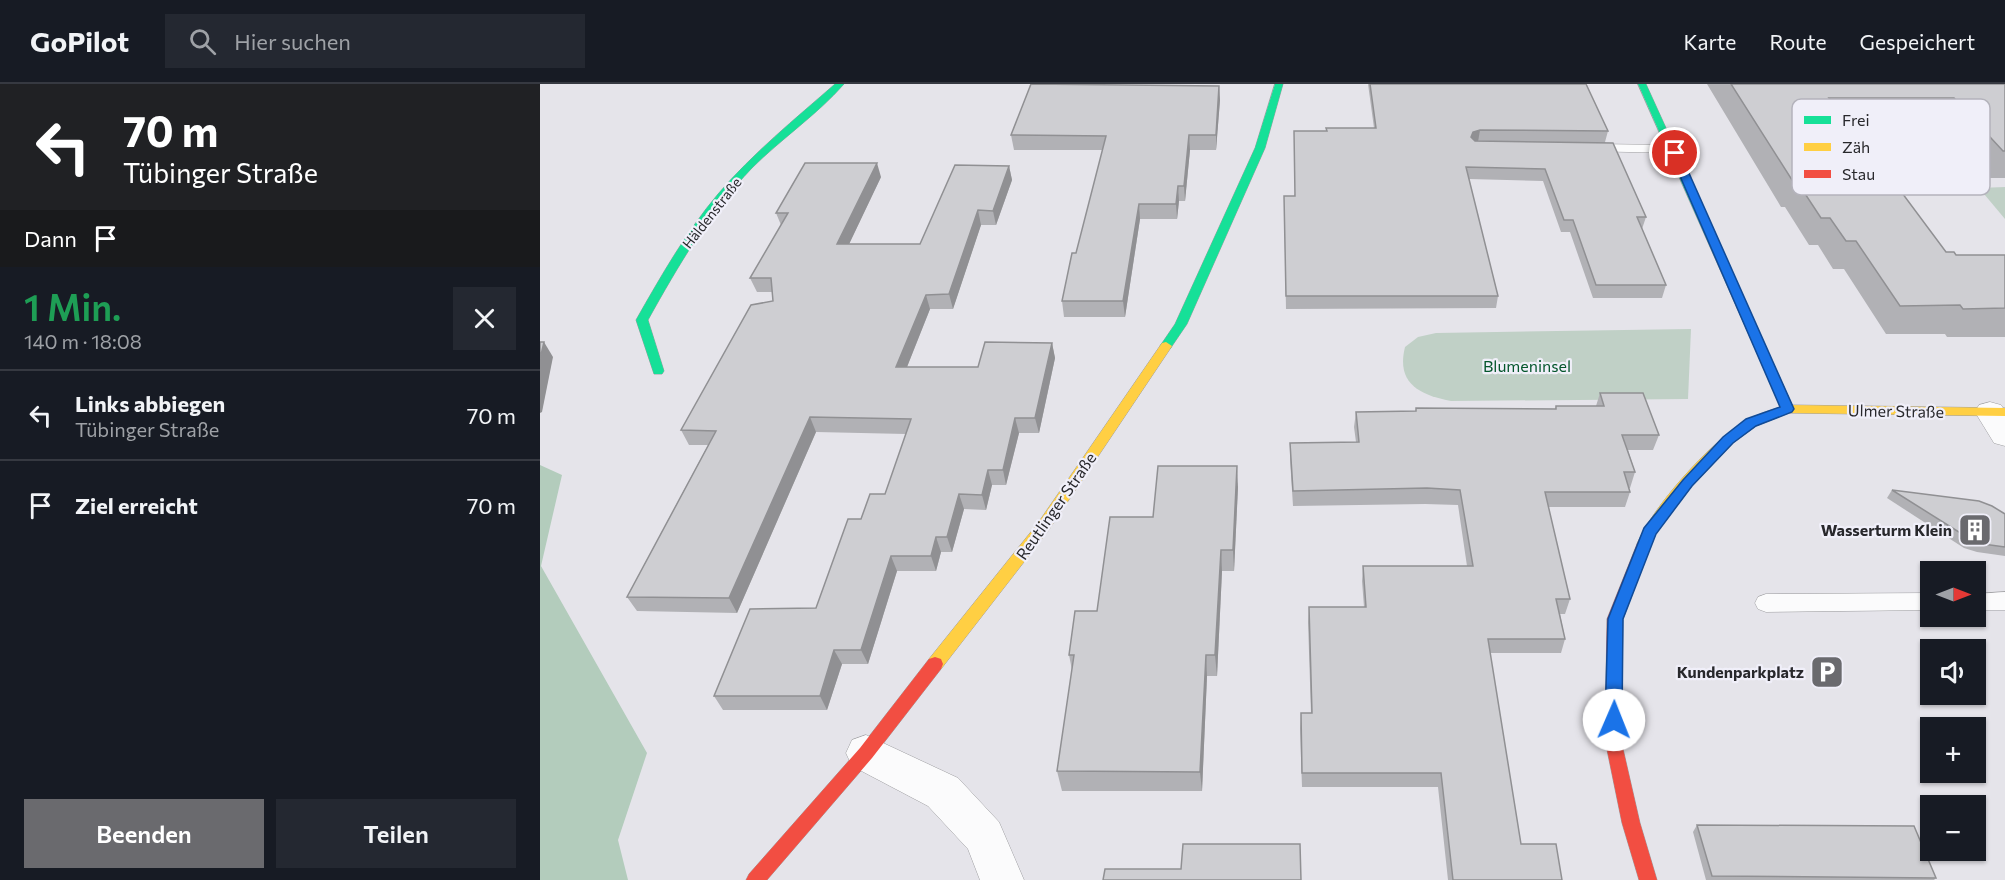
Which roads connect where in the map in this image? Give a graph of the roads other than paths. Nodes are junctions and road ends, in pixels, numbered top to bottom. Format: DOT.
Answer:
graph roads {
  1 [pos="840,84"];
  2 [pos="1279,84"];
  3 [pos="1642,84"];
  4 [pos="1571,148"];
  5 [pos="1672,148"];
  6 [pos="657,371"];
  7 [pos="1788,409"];
  8 [pos="2000,420"];
  9 [pos="1920,602"];
  10 [pos="1986,602"];
  11 [pos="2005,602"];
  12 [pos="1766,603"];
  13 [pos="866,753"];
  14 [pos="755,880"];
  15 [pos="1002,880"];
  16 [pos="1648,880"];
  1 -- 6 [label="street, Häldenstraße"];
  2 -- 13 [label="street, Reutlinger Straße"];
  3 -- 5 [label="street"];
  4 -- 5 [label="lane"];
  5 -- 7 [label="street"];
  7 -- 8 [label="street, Ulmer Straße"];
  7 -- 16 [label="street"];
  9 -- 12 [label="lane"];
  10 -- 11 [label="lane"];
  13 -- 14 [label="street, Reutlinger Straße"];
  13 -- 15 [label="street"];
}
